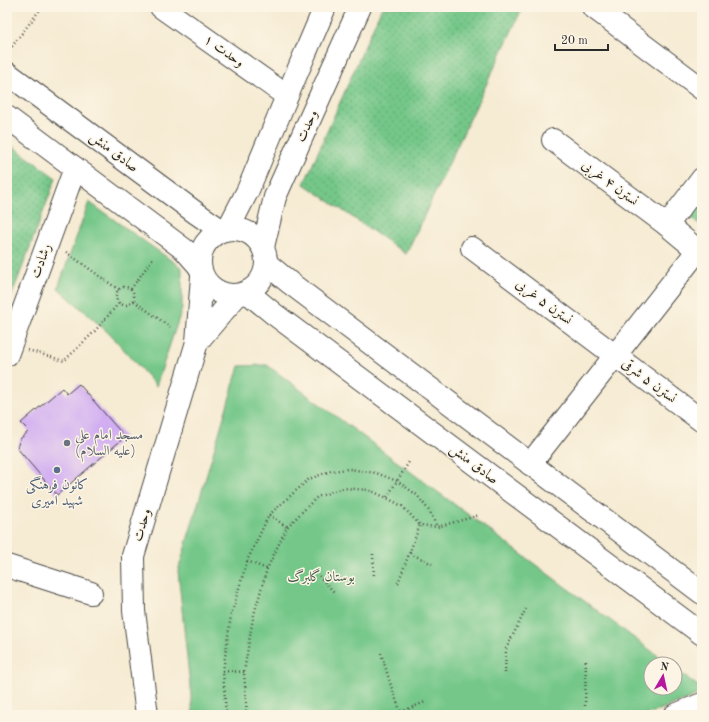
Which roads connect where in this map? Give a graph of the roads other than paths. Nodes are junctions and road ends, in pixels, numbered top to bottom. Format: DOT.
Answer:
graph roads {
  1 [pos="161,7"];
  2 [pos="325,7"];
  3 [pos="360,7"];
  4 [pos="593,7"];
  5 [pos="7,73"];
  6 [pos="702,89"];
  7 [pos="287,96"];
  8 [pos="7,118"];
  9 [pos="553,140"];
  10 [pos="75,168"];
  11 [pos="702,179"];
  12 [pos="666,225"];
  13 [pos="225,229"];
  14 [pos="472,248"];
  15 [pos="700,252"];
  16 [pos="265,255"];
  17 [pos="201,271"];
  18 [pos="242,294"];
  19 [pos="197,342"];
  20 [pos="9,350"];
  21 [pos="615,356"];
  22 [pos="702,421"];
  23 [pos="530,464"];
  24 [pos="7,566"];
  25 [pos="91,593"];
  26 [pos="702,593"];
  27 [pos="702,634"];
  28 [pos="702,704"];
  29 [pos="147,715"];
  30 [pos="675,715"];
  1 -- 7 [label="street, وحدت ۱"];
  2 -- 7 [label="street"];
  3 -- 16 [label="street, وحدت"];
  4 -- 6 [label="street"];
  5 -- 13 [label="street, صادق منش"];
  7 -- 13 [label="street"];
  8 -- 10 [label="street"];
  9 -- 12 [label="street, نسترن ۴ غربی"];
  10 -- 17 [label="street"];
  10 -- 20 [label="street, رشادت"];
  11 -- 12 [label="street"];
  12 -- 15 [label="street, نسترن ۴ غربی"];
  13 -- 16 [label="street"];
  13 -- 17 [label="street"];
  14 -- 21 [label="street, نسترن ۵ غربی"];
  15 -- 21 [label="street"];
  16 -- 18 [label="street"];
  16 -- 23 [label="street"];
  17 -- 18 [label="street"];
  17 -- 19 [label="street, وحدت"];
  18 -- 19 [label="street, وحدت"];
  18 -- 27 [label="street, صادق منش"];
  19 -- 29 [label="street, وحدت"];
  21 -- 22 [label="street, نسترن ۵ شرقی"];
  21 -- 23 [label="street"];
  23 -- 26 [label="street"];
  24 -- 25 [label="street"];
  28 -- 30 [label="street"];
}
